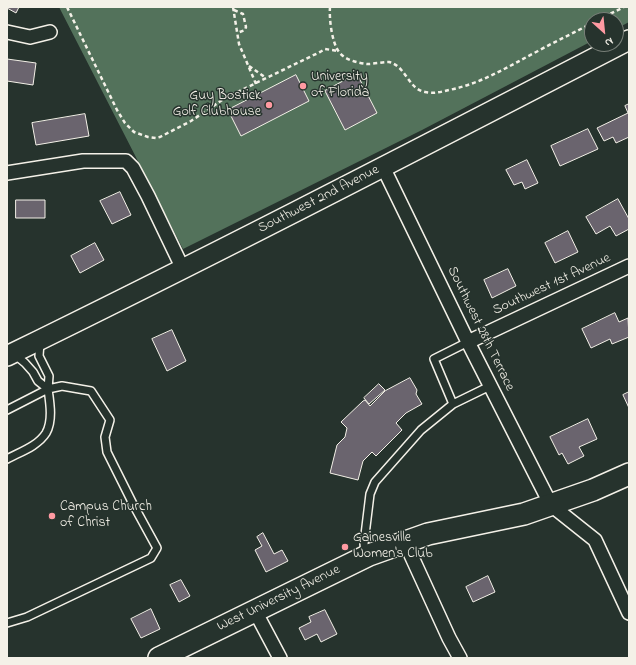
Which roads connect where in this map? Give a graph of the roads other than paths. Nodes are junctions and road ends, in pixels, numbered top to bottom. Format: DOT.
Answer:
graph roads {
  1 [pos="7,32"];
  2 [pos="50,32"];
  3 [pos="629,40"];
  4 [pos="383,167"];
  5 [pos="7,173"];
  6 [pos="629,266"];
  7 [pos="183,269"];
  8 [pos="40,340"];
  9 [pos="468,342"];
  10 [pos="9,355"];
  11 [pos="490,386"];
  12 [pos="48,389"];
  13 [pos="454,404"];
  14 [pos="7,410"];
  15 [pos="7,459"];
  16 [pos="629,474"];
  17 [pos="551,505"];
  18 [pos="405,542"];
  19 [pos="365,558"];
  20 [pos="255,611"];
  21 [pos="629,613"];
  22 [pos="7,623"];
  23 [pos="159,658"];
  24 [pos="280,658"];
  25 [pos="460,658"];
  1 -- 2 [label="street"];
  3 -- 4 [label="main road, Southwest 2nd Avenue"];
  4 -- 7 [label="main road, Southwest 2nd Avenue"];
  4 -- 9 [label="street, Southwest 28th Terrace"];
  5 -- 7 [label="street"];
  6 -- 9 [label="street, Southwest 1st Avenue"];
  7 -- 8 [label="main road, Southwest 2nd Avenue"];
  8 -- 10 [label="main road, Southwest 2nd Avenue"];
  8 -- 12 [label="lane"];
  9 -- 11 [label="street, Southwest 28th Terrace"];
  9 -- 13 [label="lane"];
  10 -- 12 [label="lane"];
  11 -- 13 [label="lane"];
  11 -- 17 [label="street, Southwest 28th Terrace"];
  12 -- 14 [label="lane"];
  12 -- 15 [label="lane"];
  12 -- 22 [label="lane"];
  13 -- 19 [label="lane"];
  16 -- 17 [label="main road, West University Avenue"];
  17 -- 18 [label="main road, West University Avenue"];
  17 -- 21 [label="street"];
  18 -- 19 [label="main road, West University Avenue"];
  18 -- 25 [label="street"];
  19 -- 20 [label="main road, West University Avenue"];
  20 -- 23 [label="main road, West University Avenue"];
  20 -- 24 [label="street"];
}
